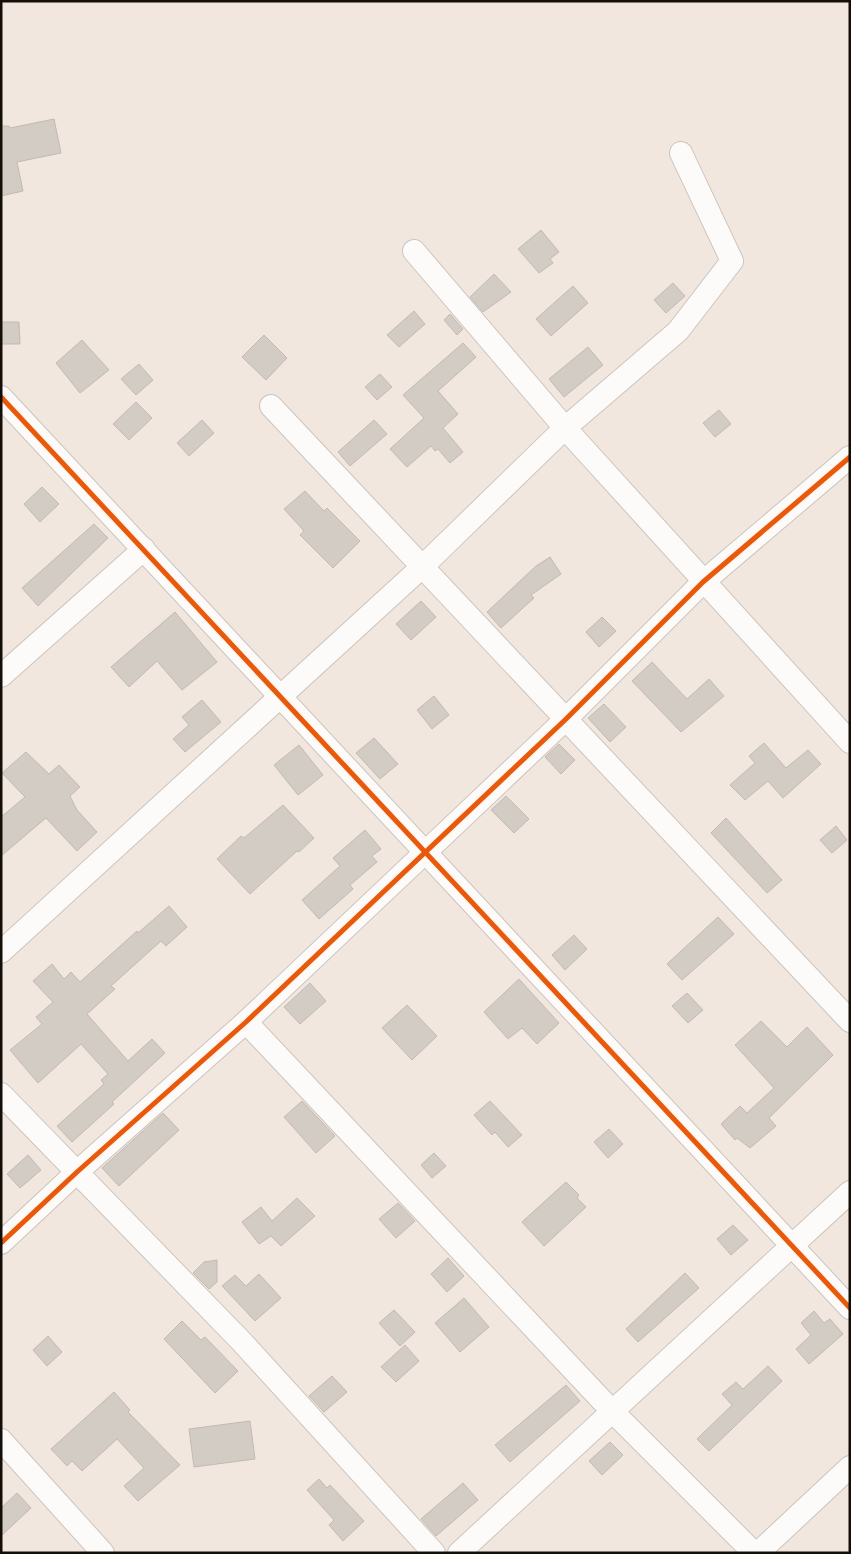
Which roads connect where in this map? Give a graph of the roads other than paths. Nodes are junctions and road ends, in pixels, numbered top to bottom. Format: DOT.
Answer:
graph roads {
  1 [pos="681,153"];
  2 [pos="414,250"];
  3 [pos="1,397"];
  4 [pos="271,406"];
  5 [pos="565,428"];
  6 [pos="850,457"];
  7 [pos="144,549"];
  8 [pos="422,567"];
  9 [pos="703,582"];
  10 [pos="1,676"];
  11 [pos="281,697"];
  12 [pos="566,719"];
  13 [pos="850,742"];
  14 [pos="426,852"];
  15 [pos="1,952"];
  16 [pos="850,1021"];
  17 [pos="246,1022"];
  18 [pos="1,1094"];
  19 [pos="76,1172"];
  20 [pos="850,1192"];
  21 [pos="1,1242"];
  22 [pos="792,1246"];
  23 [pos="850,1308"];
  24 [pos="612,1412"];
  25 [pos="1,1440"];
  26 [pos="850,1468"];
  27 [pos="103,1553"];
  28 [pos="434,1553"];
  29 [pos="459,1553"];
  30 [pos="754,1553"];
  31 [pos="758,1553"];
  1 -- 5 [label="street"];
  2 -- 5 [label="street"];
  3 -- 7 [label="street"];
  4 -- 8 [label="street"];
  5 -- 8 [label="street"];
  5 -- 9 [label="street"];
  6 -- 9 [label="street"];
  7 -- 10 [label="street"];
  7 -- 11 [label="street"];
  8 -- 11 [label="street"];
  8 -- 12 [label="street"];
  9 -- 12 [label="street"];
  9 -- 13 [label="street"];
  11 -- 14 [label="street"];
  11 -- 15 [label="street"];
  12 -- 14 [label="street"];
  12 -- 16 [label="street"];
  14 -- 17 [label="street"];
  14 -- 22 [label="street"];
  17 -- 19 [label="street"];
  17 -- 24 [label="street"];
  18 -- 19 [label="street"];
  19 -- 21 [label="street"];
  19 -- 28 [label="street"];
  20 -- 22 [label="street"];
  22 -- 23 [label="street"];
  22 -- 24 [label="street"];
  24 -- 29 [label="street"];
  24 -- 30 [label="street"];
  25 -- 27 [label="street"];
  26 -- 31 [label="street"];
}
